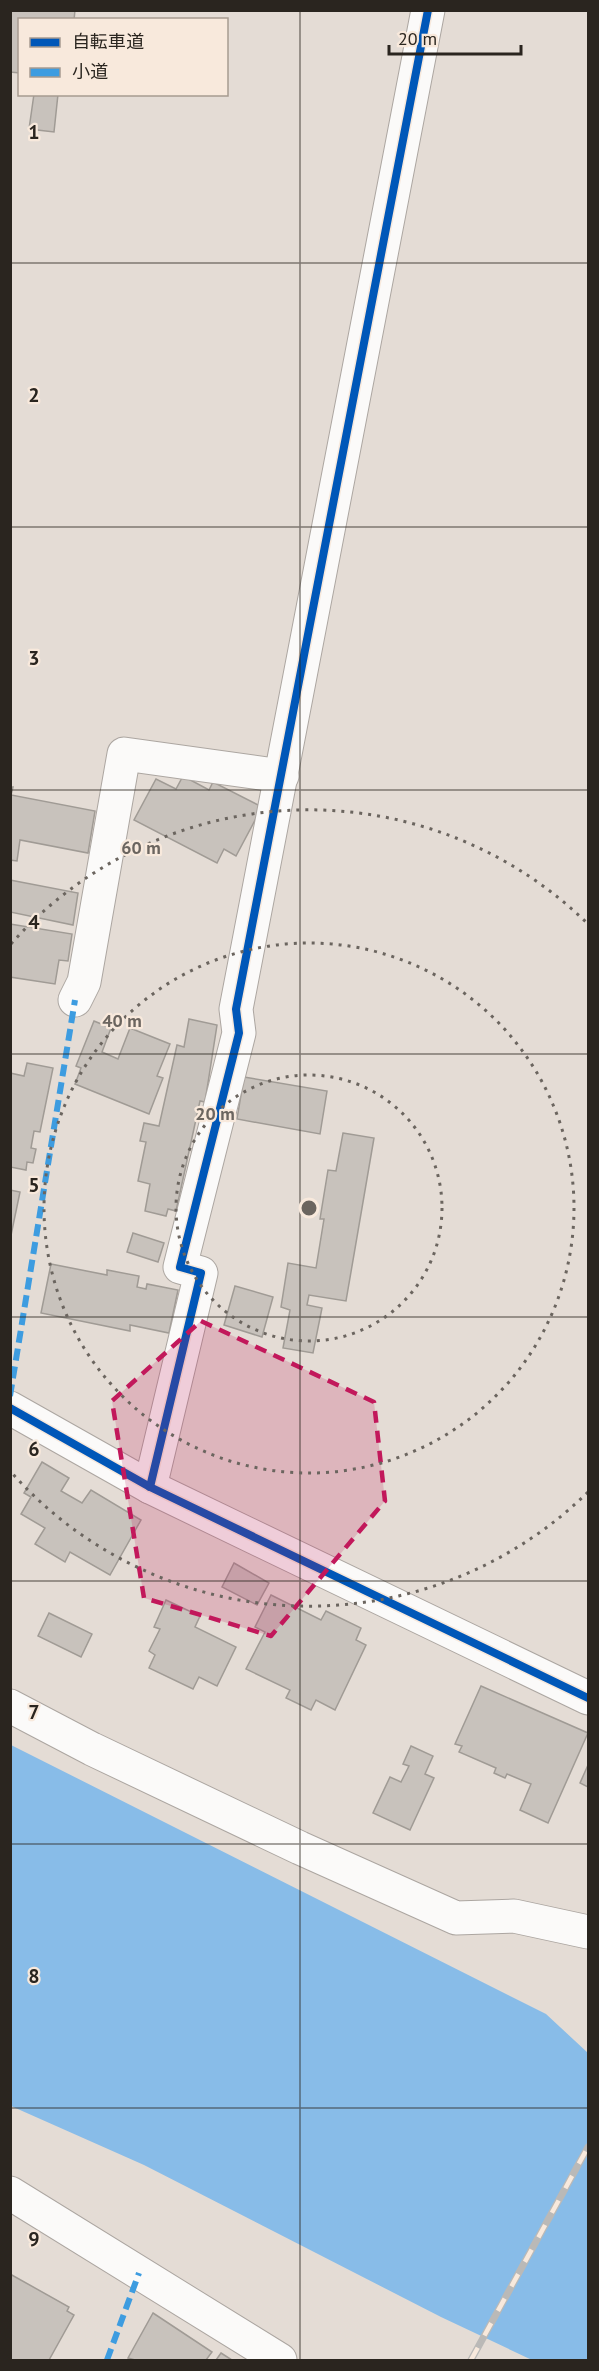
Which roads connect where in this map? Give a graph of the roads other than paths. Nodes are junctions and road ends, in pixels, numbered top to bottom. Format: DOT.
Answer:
graph roads {
  1 [pos="428,10"];
  2 [pos="282,776"];
  3 [pos="75,1000"];
  4 [pos="10,1408"];
  5 [pos="150,1487"];
  6 [pos="588,1698"];
  7 [pos="10,1706"];
  8 [pos="588,1932"];
  9 [pos="10,2193"];
  10 [pos="280,2361"];
  1 -- 2 [label="street"];
  2 -- 3 [label="street"];
  2 -- 5 [label="street"];
  4 -- 5 [label="street"];
  5 -- 6 [label="street"];
  7 -- 8 [label="street"];
  9 -- 10 [label="street"];
}
